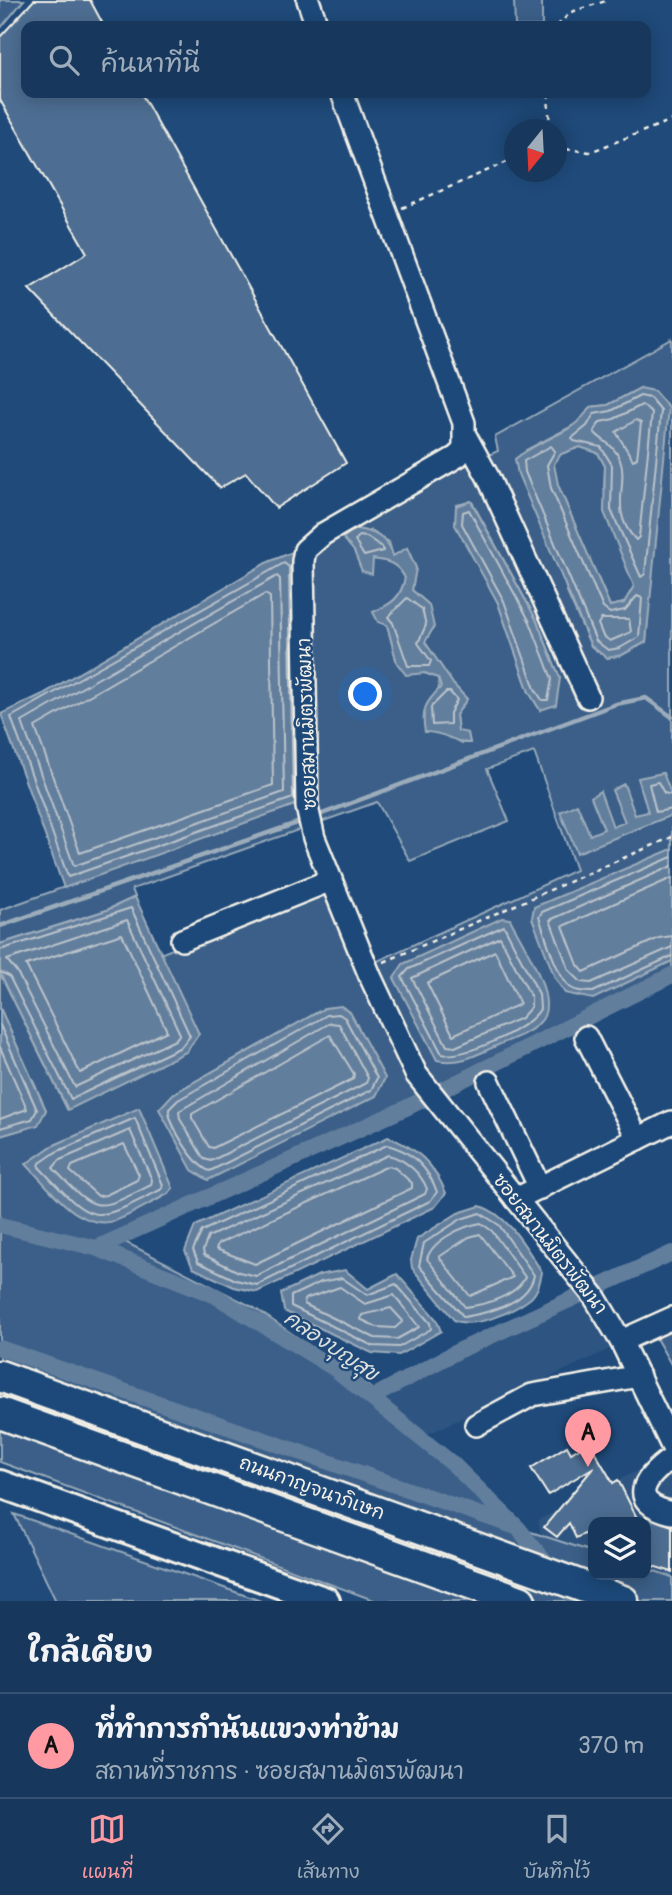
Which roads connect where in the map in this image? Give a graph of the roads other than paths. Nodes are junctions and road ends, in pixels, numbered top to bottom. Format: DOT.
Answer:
graph roads {
  1 [pos="308,0"];
  2 [pos="315,21"];
  3 [pos="344,98"];
  4 [pos="465,435"];
  5 [pos="588,697"];
  6 [pos="331,880"];
  7 [pos="182,940"];
  8 [pos="586,1037"];
  9 [pos="489,1082"];
  10 [pos="672,1122"];
  11 [pos="638,1139"];
  12 [pos="540,1188"];
  13 [pos="516,1199"];
  14 [pos="672,1318"];
  15 [pos="621,1341"];
  16 [pos="0,1376"];
  17 [pos="639,1376"];
  18 [pos="0,1413"];
  19 [pos="476,1425"];
  20 [pos="672,1446"];
  21 [pos="672,1458"];
  22 [pos="0,1484"];
  23 [pos="672,1513"];
  24 [pos="326,1601"];
  25 [pos="520,1601"];
  26 [pos="623,1601"];
  1 -- 2 [label="street"];
  3 -- 4 [label="street"];
  4 -- 5 [label="street"];
  4 -- 6 [label="street, ซอยสมานมิตรพัฒนา"];
  6 -- 7 [label="street"];
  6 -- 13 [label="street, ซอยสมานมิตรพัฒนา"];
  8 -- 11 [label="street"];
  9 -- 12 [label="street"];
  10 -- 11 [label="street"];
  11 -- 12 [label="street"];
  12 -- 13 [label="street"];
  13 -- 15 [label="street, ซอยสมานมิตรพัฒนา"];
  14 -- 15 [label="street"];
  15 -- 17 [label="street, ซอยสมานมิตรพัฒนา"];
  16 -- 26 [label="highway, ถนนกาญจนาภิเษก"];
  17 -- 19 [label="street"];
  17 -- 20 [label="street, ซอยสมานมิตรพัฒนา"];
  18 -- 25 [label="highway, ถนนกาญจนาภิเษก"];
  21 -- 23 [label="street"];
  22 -- 24 [label="main road"];
}
